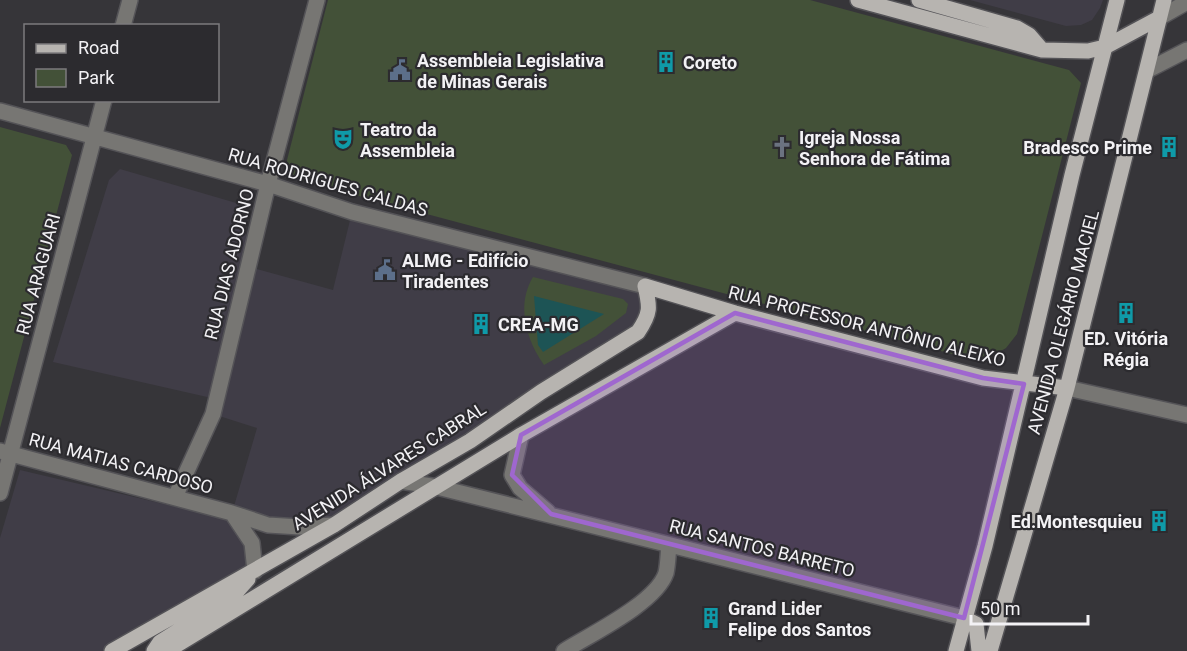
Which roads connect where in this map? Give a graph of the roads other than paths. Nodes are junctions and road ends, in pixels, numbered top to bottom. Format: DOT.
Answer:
graph roads {
  1 [pos="130,0"];
  2 [pos="317,0"];
  3 [pos="858,0"];
  4 [pos="919,0"];
  5 [pos="1117,0"];
  6 [pos="1164,0"];
  7 [pos="1187,2"];
  8 [pos="1159,18"];
  9 [pos="124,24"];
  10 [pos="1105,47"];
  11 [pos="1042,50"];
  12 [pos="1187,50"];
  13 [pos="1148,70"];
  14 [pos="104,102"];
  15 [pos="0,111"];
  16 [pos="95,137"];
  17 [pos="268,184"];
  18 [pos="645,286"];
  19 [pos="735,313"];
  20 [pos="1024,384"];
  21 [pos="1067,388"];
  22 [pos="1187,416"];
  23 [pos="521,435"];
  24 [pos="5,452"];
  25 [pos="401,481"];
  26 [pos="437,487"];
  27 [pos="0,493"];
  28 [pos="175,497"];
  29 [pos="232,513"];
  30 [pos="551,514"];
  31 [pos="334,525"];
  32 [pos="669,545"];
  33 [pos="255,571"];
  34 [pos="964,618"];
  35 [pos="112,651"];
  36 [pos="154,651"];
  37 [pos="167,651"];
  38 [pos="564,651"];
  39 [pos="957,651"];
  40 [pos="979,651"];
  41 [pos="990,651"];
  1 -- 9 [label="street"];
  2 -- 17 [label="street, RUA DIAS ADORNO"];
  3 -- 11 [label="main road"];
  4 -- 11 [label="main road"];
  5 -- 10 [label="main road, AVENIDA OLEGÁRIO MACIEL"];
  6 -- 8 [label="main road, AVENIDA OLEGÁRIO MACIEL"];
  7 -- 8 [label="street"];
  8 -- 10 [label="main road"];
  8 -- 13 [label="main road, AVENIDA OLEGÁRIO MACIEL"];
  10 -- 11 [label="main road"];
  10 -- 20 [label="main road, AVENIDA OLEGÁRIO MACIEL"];
  12 -- 13 [label="street"];
  13 -- 21 [label="main road, AVENIDA OLEGÁRIO MACIEL"];
  14 -- 16 [label="street, RUA ARAGUARI"];
  15 -- 16 [label="street, RUA RODRIGUES CALDAS"];
  16 -- 17 [label="street, RUA RODRIGUES CALDAS"];
  16 -- 24 [label="street, RUA ARAGUARI"];
  17 -- 18 [label="street, RUA RODRIGUES CALDAS"];
  17 -- 28 [label="street, RUA DIAS ADORNO"];
  18 -- 19 [label="main road, RUA PROFESSOR ANTÔNIO ALEIXO"];
  18 -- 25 [label="main road, AVENIDA ÁLVARES CABRAL"];
  19 -- 20 [label="main road, RUA PROFESSOR ANTÔNIO ALEIXO"];
  19 -- 23 [label="main road"];
  20 -- 21 [label="main road, RUA PROFESSOR ANTÔNIO ALEIXO"];
  20 -- 34 [label="main road, AVENIDA OLEGÁRIO MACIEL"];
  21 -- 22 [label="street, RUA PROFESSOR ANTÔNIO ALEIXO"];
  21 -- 41 [label="main road, AVENIDA OLEGÁRIO MACIEL"];
  23 -- 26 [label="main road"];
  23 -- 30 [label="street, RUA SANTOS BARRETO"];
  24 -- 27 [label="street, RUA ARAGUARI"];
  24 -- 28 [label="street, RUA MATIAS CARDOSO"];
  25 -- 26 [label="street, RUA SANTOS BARRETO"];
  25 -- 31 [label="main road, AVENIDA ÁLVARES CABRAL"];
  26 -- 30 [label="street, RUA SANTOS BARRETO"];
  26 -- 37 [label="main road"];
  28 -- 29 [label="street, RUA MATIAS CARDOSO"];
  29 -- 31 [label="street, RUA MATIAS CARDOSO"];
  29 -- 33 [label="street, RUA MATIAS CARDOSO"];
  30 -- 32 [label="street, RUA SANTOS BARRETO"];
  31 -- 33 [label="main road, AVENIDA ÁLVARES CABRAL"];
  32 -- 34 [label="street, RUA SANTOS BARRETO"];
  32 -- 38 [label="street"];
  33 -- 35 [label="main road, AVENIDA ÁLVARES CABRAL"];
  33 -- 36 [label="main road"];
  34 -- 39 [label="main road, AVENIDA OLEGÁRIO MACIEL"];
  34 -- 40 [label="main road"];
}
